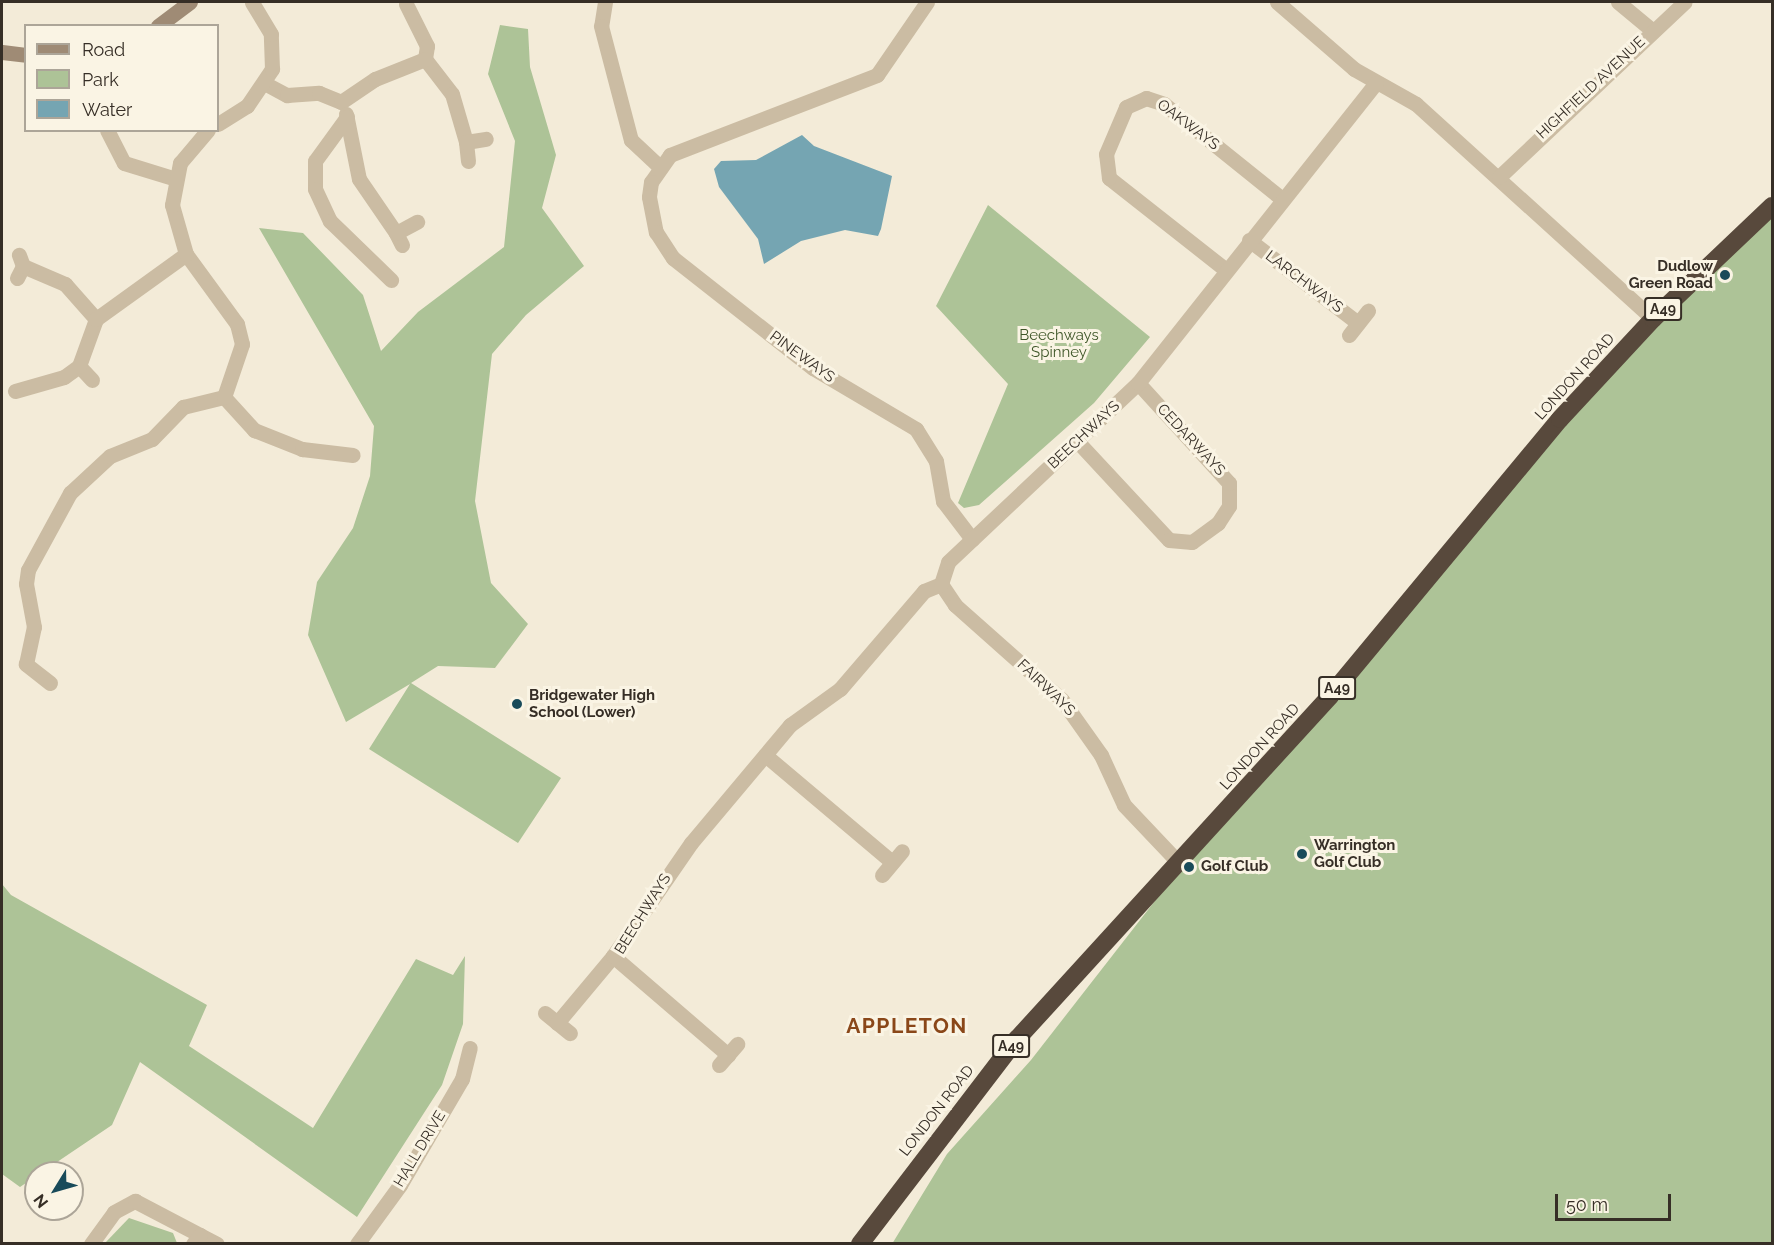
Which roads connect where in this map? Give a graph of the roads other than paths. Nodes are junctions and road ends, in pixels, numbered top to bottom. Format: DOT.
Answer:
graph roads {
  1 [pos="190,2"];
  2 [pos="252,2"];
  3 [pos="408,2"];
  4 [pos="605,2"];
  5 [pos="927,2"];
  6 [pos="1277,2"];
  7 [pos="1618,2"];
  8 [pos="1685,2"];
  9 [pos="161,24"];
  10 [pos="1653,31"];
  11 [pos="2,52"];
  12 [pos="24,55"];
  13 [pos="425,59"];
  14 [pos="1376,83"];
  15 [pos="266,84"];
  16 [pos="341,102"];
  17 [pos="347,117"];
  18 [pos="219,123"];
  19 [pos="108,132"];
  20 [pos="206,132"];
  21 [pos="486,139"];
  22 [pos="466,142"];
  23 [pos="468,160"];
  24 [pos="659,166"];
  25 [pos="1499,177"];
  26 [pos="176,179"];
  27 [pos="1282,199"];
  28 [pos="1773,206"];
  29 [pos="417,222"];
  30 [pos="1249,240"];
  31 [pos="186,254"];
  32 [pos="19,266"];
  33 [pos="1226,270"];
  34 [pos="391,280"];
  35 [pos="96,319"];
  36 [pos="1653,319"];
  37 [pos="1358,323"];
  38 [pos="79,366"];
  39 [pos="92,380"];
  40 [pos="1138,383"];
  41 [pos="15,391"];
  42 [pos="224,398"];
  43 [pos="1077,441"];
  44 [pos="353,455"];
  45 [pos="972,539"];
  46 [pos="941,584"];
  47 [pos="34,674"];
  48 [pos="50,683"];
  49 [pos="21,684"];
  50 [pos="765,755"];
  51 [pos="1178,862"];
  52 [pos="892,863"];
  53 [pos="614,956"];
  54 [pos="570,1033"];
  55 [pos="470,1048"];
  56 [pos="728,1055"];
  57 [pos="196,1239"];
  58 [pos="91,1244"];
  59 [pos="218,1244"];
  60 [pos="357,1244"];
  61 [pos="860,1244"];
  1 -- 9 [label="street"];
  2 -- 15 [label="street"];
  3 -- 13 [label="street"];
  4 -- 24 [label="street"];
  5 -- 24 [label="street"];
  6 -- 14 [label="street"];
  7 -- 10 [label="street"];
  8 -- 10 [label="street, HIGHFIELD AVENUE"];
  10 -- 25 [label="street, HIGHFIELD AVENUE"];
  11 -- 12 [label="street"];
  13 -- 16 [label="street"];
  13 -- 22 [label="street"];
  14 -- 25 [label="street"];
  14 -- 27 [label="street, BEECHWAYS"];
  15 -- 16 [label="street"];
  15 -- 18 [label="street"];
  16 -- 17 [label="street"];
  17 -- 29 [label="street"];
  17 -- 34 [label="street"];
  19 -- 26 [label="street"];
  20 -- 26 [label="street"];
  21 -- 22 [label="street"];
  22 -- 23 [label="street"];
  24 -- 45 [label="street, PINEWAYS"];
  25 -- 36 [label="street"];
  26 -- 31 [label="street"];
  27 -- 30 [label="street, BEECHWAYS"];
  27 -- 33 [label="street, OAKWAYS"];
  28 -- 36 [label="highway, LONDON ROAD / A49"];
  30 -- 33 [label="street, BEECHWAYS"];
  30 -- 37 [label="street, LARCHWAYS"];
  31 -- 35 [label="street"];
  31 -- 42 [label="street"];
  32 -- 35 [label="street"];
  33 -- 40 [label="street, BEECHWAYS"];
  35 -- 38 [label="street"];
  36 -- 51 [label="highway, LONDON ROAD / A49"];
  38 -- 39 [label="street"];
  38 -- 41 [label="street"];
  40 -- 43 [label="street, BEECHWAYS"];
  40 -- 43 [label="street, CEDARWAYS"];
  42 -- 44 [label="street"];
  42 -- 47 [label="street"];
  43 -- 45 [label="street, BEECHWAYS"];
  45 -- 46 [label="street, BEECHWAYS"];
  46 -- 50 [label="street, BEECHWAYS"];
  46 -- 51 [label="street, FAIRWAYS"];
  47 -- 48 [label="street"];
  47 -- 49 [label="street"];
  50 -- 52 [label="street"];
  50 -- 53 [label="street, BEECHWAYS"];
  51 -- 61 [label="highway, LONDON ROAD / A49"];
  53 -- 54 [label="street"];
  53 -- 56 [label="street, BEECHWAYS"];
  55 -- 60 [label="street, HALL DRIVE"];
  57 -- 58 [label="street"];
  57 -- 59 [label="street"];
}
